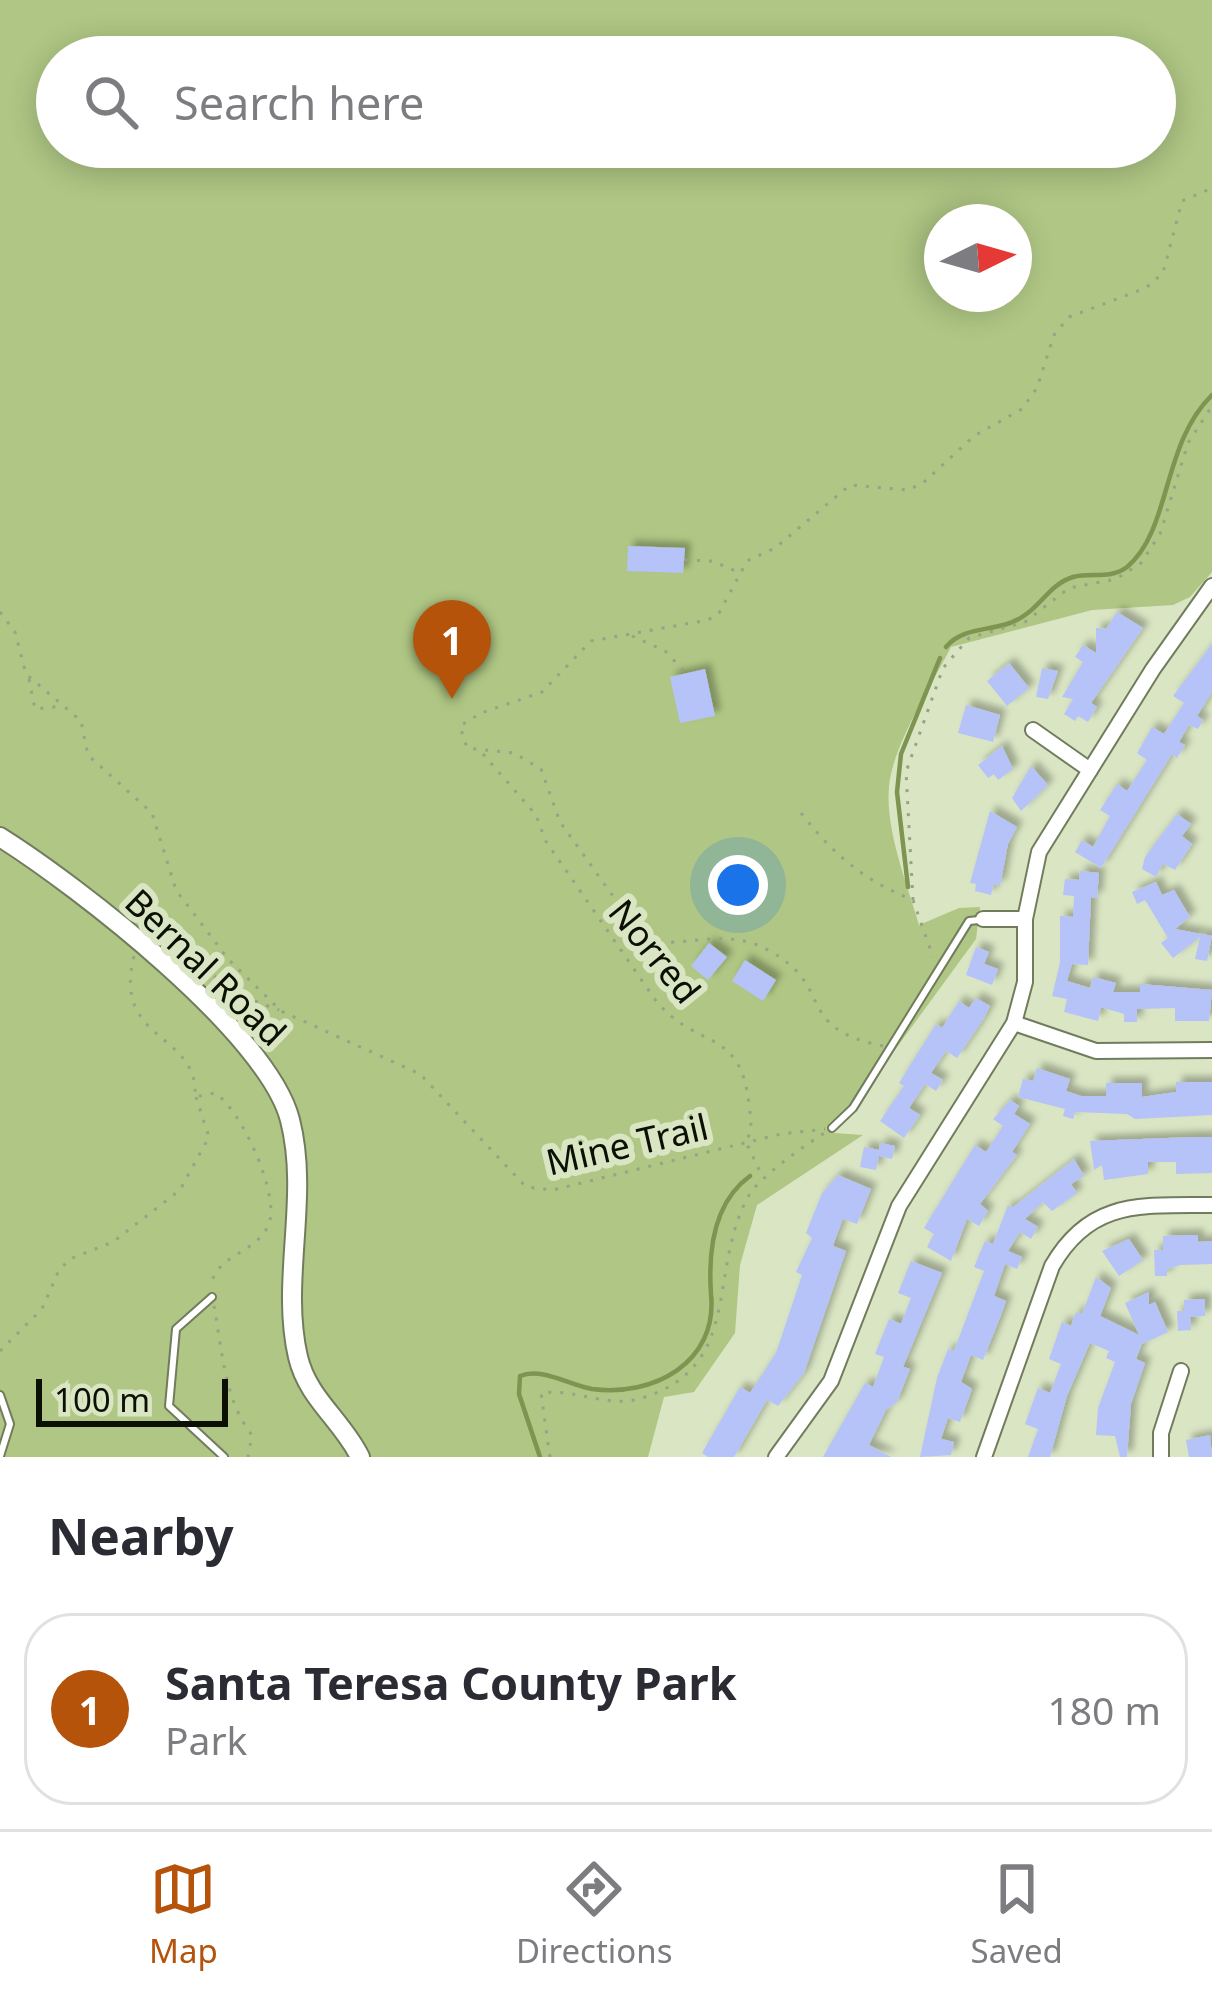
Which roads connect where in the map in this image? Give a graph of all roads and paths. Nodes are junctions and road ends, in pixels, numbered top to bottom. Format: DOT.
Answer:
graph roads {
  1 [pos="1212,188"];
  2 [pos="1212,406"];
  3 [pos="685,560"];
  4 [pos="740,573"];
  5 [pos="1212,586"];
  6 [pos="0,612"];
  7 [pos="630,635"];
  8 [pos="686,674"];
  9 [pos="29,677"];
  10 [pos="65,706"];
  11 [pos="1033,730"];
  12 [pos="481,751"];
  13 [pos="1090,770"];
  14 [pos="801,813"];
  15 [pos="0,837"];
  16 [pos="913,900"];
  17 [pos="983,919"];
  18 [pos="1025,919"];
  19 [pos="154,936"];
  20 [pos="134,954"];
  21 [pos="940,967"];
  22 [pos="281,1011"];
  23 [pos="1014,1023"];
  24 [pos="892,1048"];
  25 [pos="1212,1050"];
  26 [pos="195,1097"];
  27 [pos="832,1128"];
  28 [pos="746,1142"];
  29 [pos="764,1178"];
  30 [pos="1212,1205"];
  31 [pos="212,1297"];
  32 [pos="0,1351"];
  33 [pos="1181,1371"];
  34 [pos="0,1395"];
  35 [pos="0,1456"];
  36 [pos="224,1457"];
  37 [pos="248,1457"];
  38 [pos="360,1457"];
  39 [pos="550,1457"];
  40 [pos="776,1457"];
  41 [pos="984,1457"];
  42 [pos="1160,1457"];
  1 -- 4 [label="path"];
  2 -- 16 [label="path"];
  3 -- 4 [label="path"];
  4 -- 7 [label="path"];
  5 -- 13 [label="street"];
  6 -- 9 [label="path"];
  7 -- 8 [label="path"];
  7 -- 12 [label="path"];
  9 -- 10 [label="path, Mine Trail"];
  9 -- 10 [label="path"];
  10 -- 22 [label="path, Mine Trail"];
  11 -- 13 [label="street"];
  12 -- 24 [label="path"];
  12 -- 28 [label="path, Norred"];
  13 -- 18 [label="street"];
  14 -- 16 [label="path"];
  15 -- 38 [label="street, Bernal Road"];
  16 -- 21 [label="path"];
  17 -- 18 [label="street"];
  17 -- 21 [label="lane"];
  18 -- 23 [label="street"];
  19 -- 22 [label="path"];
  20 -- 26 [label="path"];
  21 -- 24 [label="lane"];
  22 -- 28 [label="path, Mine Trail"];
  23 -- 25 [label="street"];
  23 -- 40 [label="street"];
  24 -- 27 [label="lane"];
  26 -- 31 [label="path"];
  26 -- 32 [label="path"];
  27 -- 28 [label="path, Mine Trail"];
  27 -- 29 [label="path"];
  28 -- 29 [label="path, Norred"];
  29 -- 39 [label="path"];
  30 -- 41 [label="street"];
  31 -- 36 [label="lane"];
  31 -- 37 [label="path"];
  33 -- 42 [label="street"];
  34 -- 35 [label="lane"];
}
